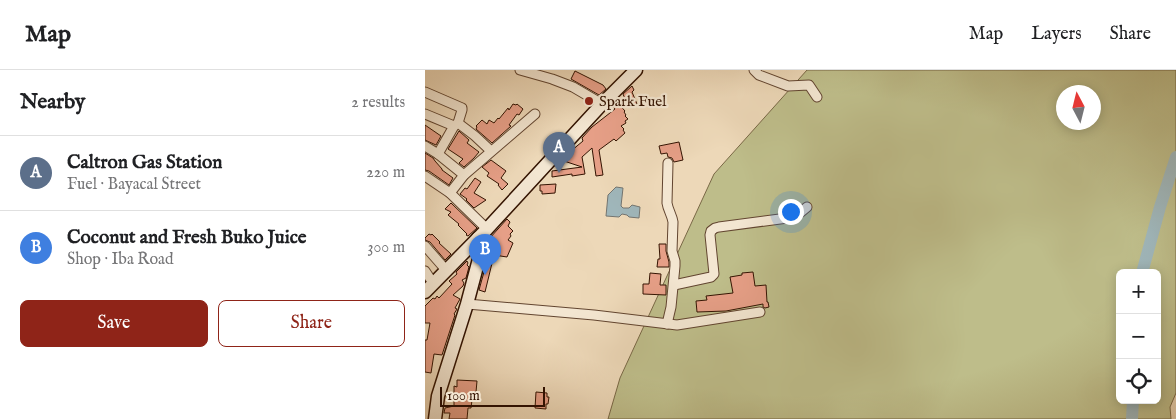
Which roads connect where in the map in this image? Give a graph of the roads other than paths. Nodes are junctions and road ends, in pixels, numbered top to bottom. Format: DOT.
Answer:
graph roads {
  1 [pos="524,70"];
  2 [pos="755,70"];
  3 [pos="631,73"];
  4 [pos="425,92"];
  5 [pos="817,97"];
  6 [pos="602,104"];
  7 [pos="425,114"];
  8 [pos="535,114"];
  9 [pos="456,124"];
  10 [pos="425,146"];
  11 [pos="491,151"];
  12 [pos="438,154"];
  13 [pos="668,163"];
  14 [pos="464,175"];
  15 [pos="425,176"];
  16 [pos="450,193"];
  17 [pos="807,207"];
  18 [pos="482,233"];
  19 [pos="425,246"];
  20 [pos="446,270"];
  21 [pos="425,271"];
  22 [pos="674,284"];
  23 [pos="429,288"];
  24 [pos="467,304"];
  25 [pos="760,312"];
  26 [pos="667,324"];
  27 [pos="435,419"];
  1 -- 6 [label="street"];
  2 -- 5 [label="street"];
  3 -- 6 [label="main road"];
  4 -- 9 [label="street"];
  6 -- 18 [label="main road"];
  7 -- 9 [label="street"];
  8 -- 11 [label="street"];
  9 -- 11 [label="street"];
  9 -- 12 [label="street"];
  10 -- 12 [label="street"];
  11 -- 14 [label="street"];
  12 -- 14 [label="street"];
  13 -- 22 [label="street"];
  14 -- 16 [label="street"];
  15 -- 16 [label="street"];
  16 -- 18 [label="street"];
  17 -- 22 [label="street"];
  18 -- 20 [label="main road"];
  18 -- 24 [label="main road"];
  19 -- 20 [label="street"];
  20 -- 23 [label="main road"];
  21 -- 23 [label="street"];
  22 -- 26 [label="street"];
  24 -- 26 [label="street"];
  24 -- 27 [label="main road"];
  25 -- 26 [label="street"];
}
